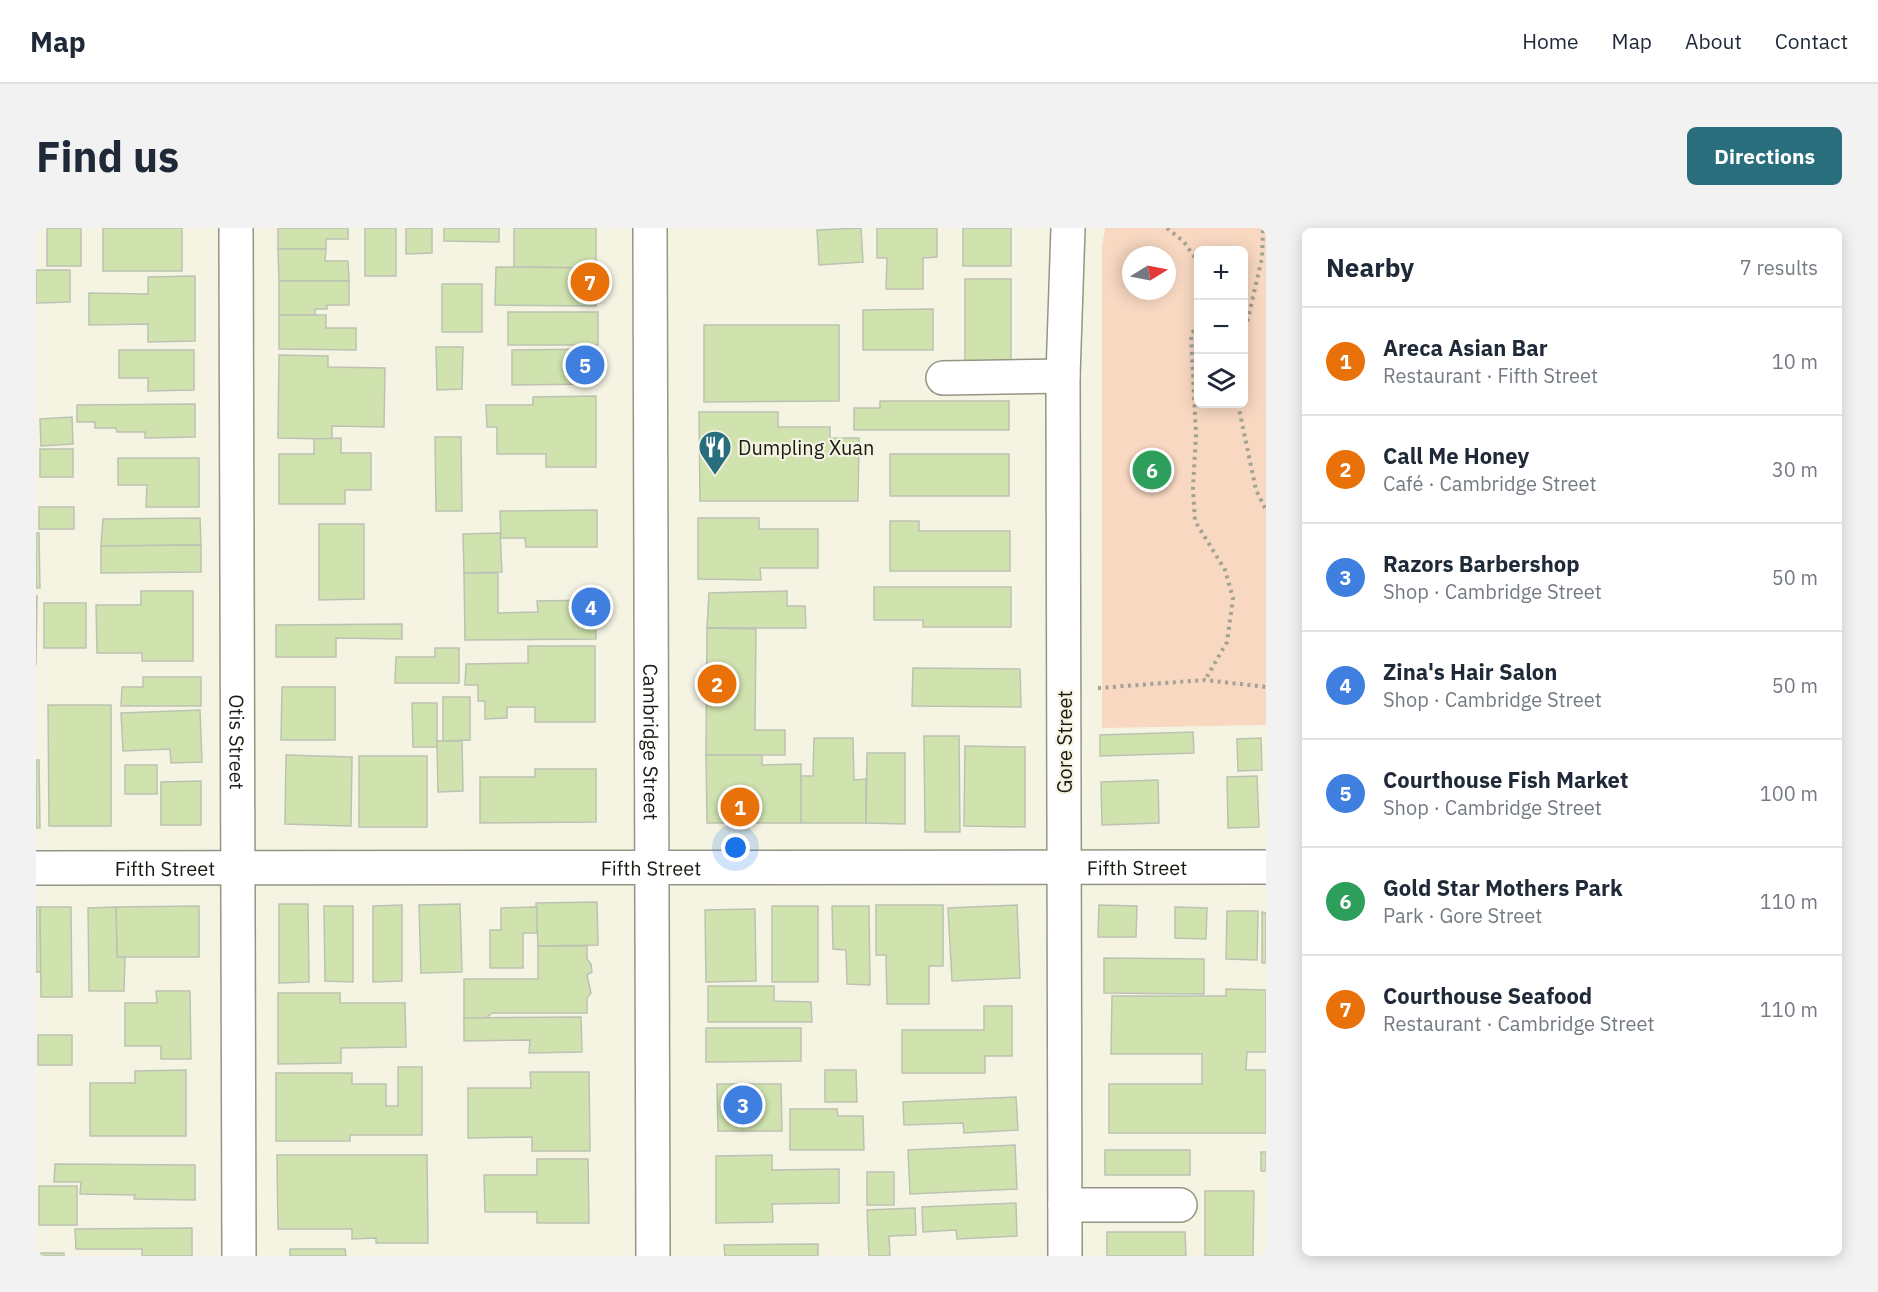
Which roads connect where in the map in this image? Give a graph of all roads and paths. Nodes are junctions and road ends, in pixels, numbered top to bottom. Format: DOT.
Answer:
graph roads {
  1 [pos="236,228"];
  2 [pos="650,228"];
  3 [pos="1068,228"];
  4 [pos="1167,228"];
  5 [pos="1263,228"];
  6 [pos="1194,256"];
  7 [pos="1248,319"];
  8 [pos="1194,330"];
  9 [pos="1063,376"];
  10 [pos="943,378"];
  11 [pos="1239,408"];
  12 [pos="1266,510"];
  13 [pos="1205,680"];
  14 [pos="1266,687"];
  15 [pos="1097,688"];
  16 [pos="652,866"];
  17 [pos="1063,866"];
  18 [pos="238,867"];
  19 [pos="1266,867"];
  20 [pos="36,868"];
  21 [pos="1065,1204"];
  22 [pos="1180,1205"];
  23 [pos="239,1256"];
  24 [pos="653,1256"];
  25 [pos="1065,1256"];
  1 -- 18 [label="street, Otis Street"];
  2 -- 16 [label="street, Cambridge Street"];
  3 -- 9 [label="street, Gore Street"];
  4 -- 6 [label="path"];
  5 -- 7 [label="path"];
  8 -- 13 [label="path"];
  9 -- 10 [label="street"];
  9 -- 17 [label="street, Gore Street"];
  11 -- 12 [label="path"];
  13 -- 14 [label="path"];
  13 -- 15 [label="path"];
  16 -- 17 [label="street, Fifth Street"];
  16 -- 18 [label="street, Fifth Street"];
  16 -- 24 [label="street, Cambridge Street"];
  17 -- 19 [label="street, Fifth Street"];
  17 -- 21 [label="street, Gore Street"];
  18 -- 20 [label="street, Fifth Street"];
  18 -- 23 [label="street, Otis Street"];
  21 -- 22 [label="street"];
  21 -- 25 [label="street, Gore Street"];
}
